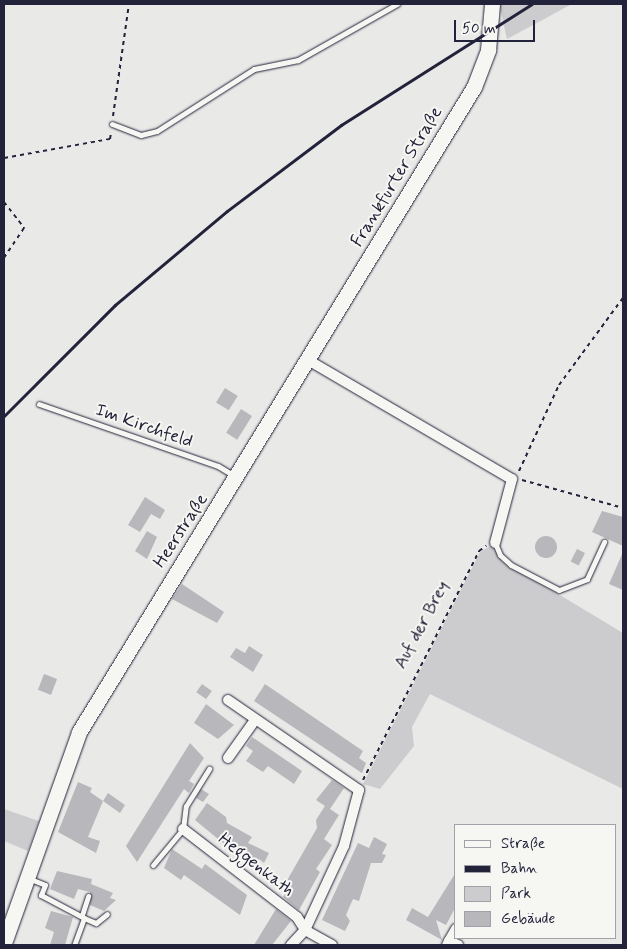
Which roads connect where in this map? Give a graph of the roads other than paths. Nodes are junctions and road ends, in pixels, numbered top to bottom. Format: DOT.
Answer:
graph roads {
  1 [pos="397,4"];
  2 [pos="492,4"];
  3 [pos="112,124"];
  4 [pos="308,360"];
  5 [pos="39,404"];
  6 [pos="238,478"];
  7 [pos="604,542"];
  8 [pos="495,543"];
  9 [pos="228,700"];
  10 [pos="255,720"];
  11 [pos="228,758"];
  12 [pos="209,769"];
  13 [pos="183,828"];
  14 [pos="153,865"];
  15 [pos="27,877"];
  16 [pos="88,896"];
  17 [pos="106,914"];
  18 [pos="83,916"];
  19 [pos="305,930"];
  20 [pos="4,943"];
  21 [pos="74,945"];
  22 [pos="291,945"];
  23 [pos="332,945"];
  1 -- 3 [label="lane"];
  2 -- 4 [label="main road, Frankfurter Straße"];
  4 -- 6 [label="main road, Heerstraße"];
  4 -- 8 [label="street"];
  5 -- 6 [label="lane, Im Kirchfeld"];
  6 -- 15 [label="main road, Heerstraße"];
  7 -- 8 [label="lane"];
  9 -- 10 [label="street"];
  10 -- 11 [label="street"];
  10 -- 19 [label="street"];
  12 -- 13 [label="lane"];
  13 -- 14 [label="lane"];
  13 -- 19 [label="street, Heggenkath"];
  15 -- 18 [label="lane"];
  15 -- 20 [label="main road, Heerstraße"];
  16 -- 18 [label="lane"];
  17 -- 18 [label="lane"];
  18 -- 21 [label="lane"];
  19 -- 22 [label="street"];
  19 -- 23 [label="street, Heggenkath"];
}
